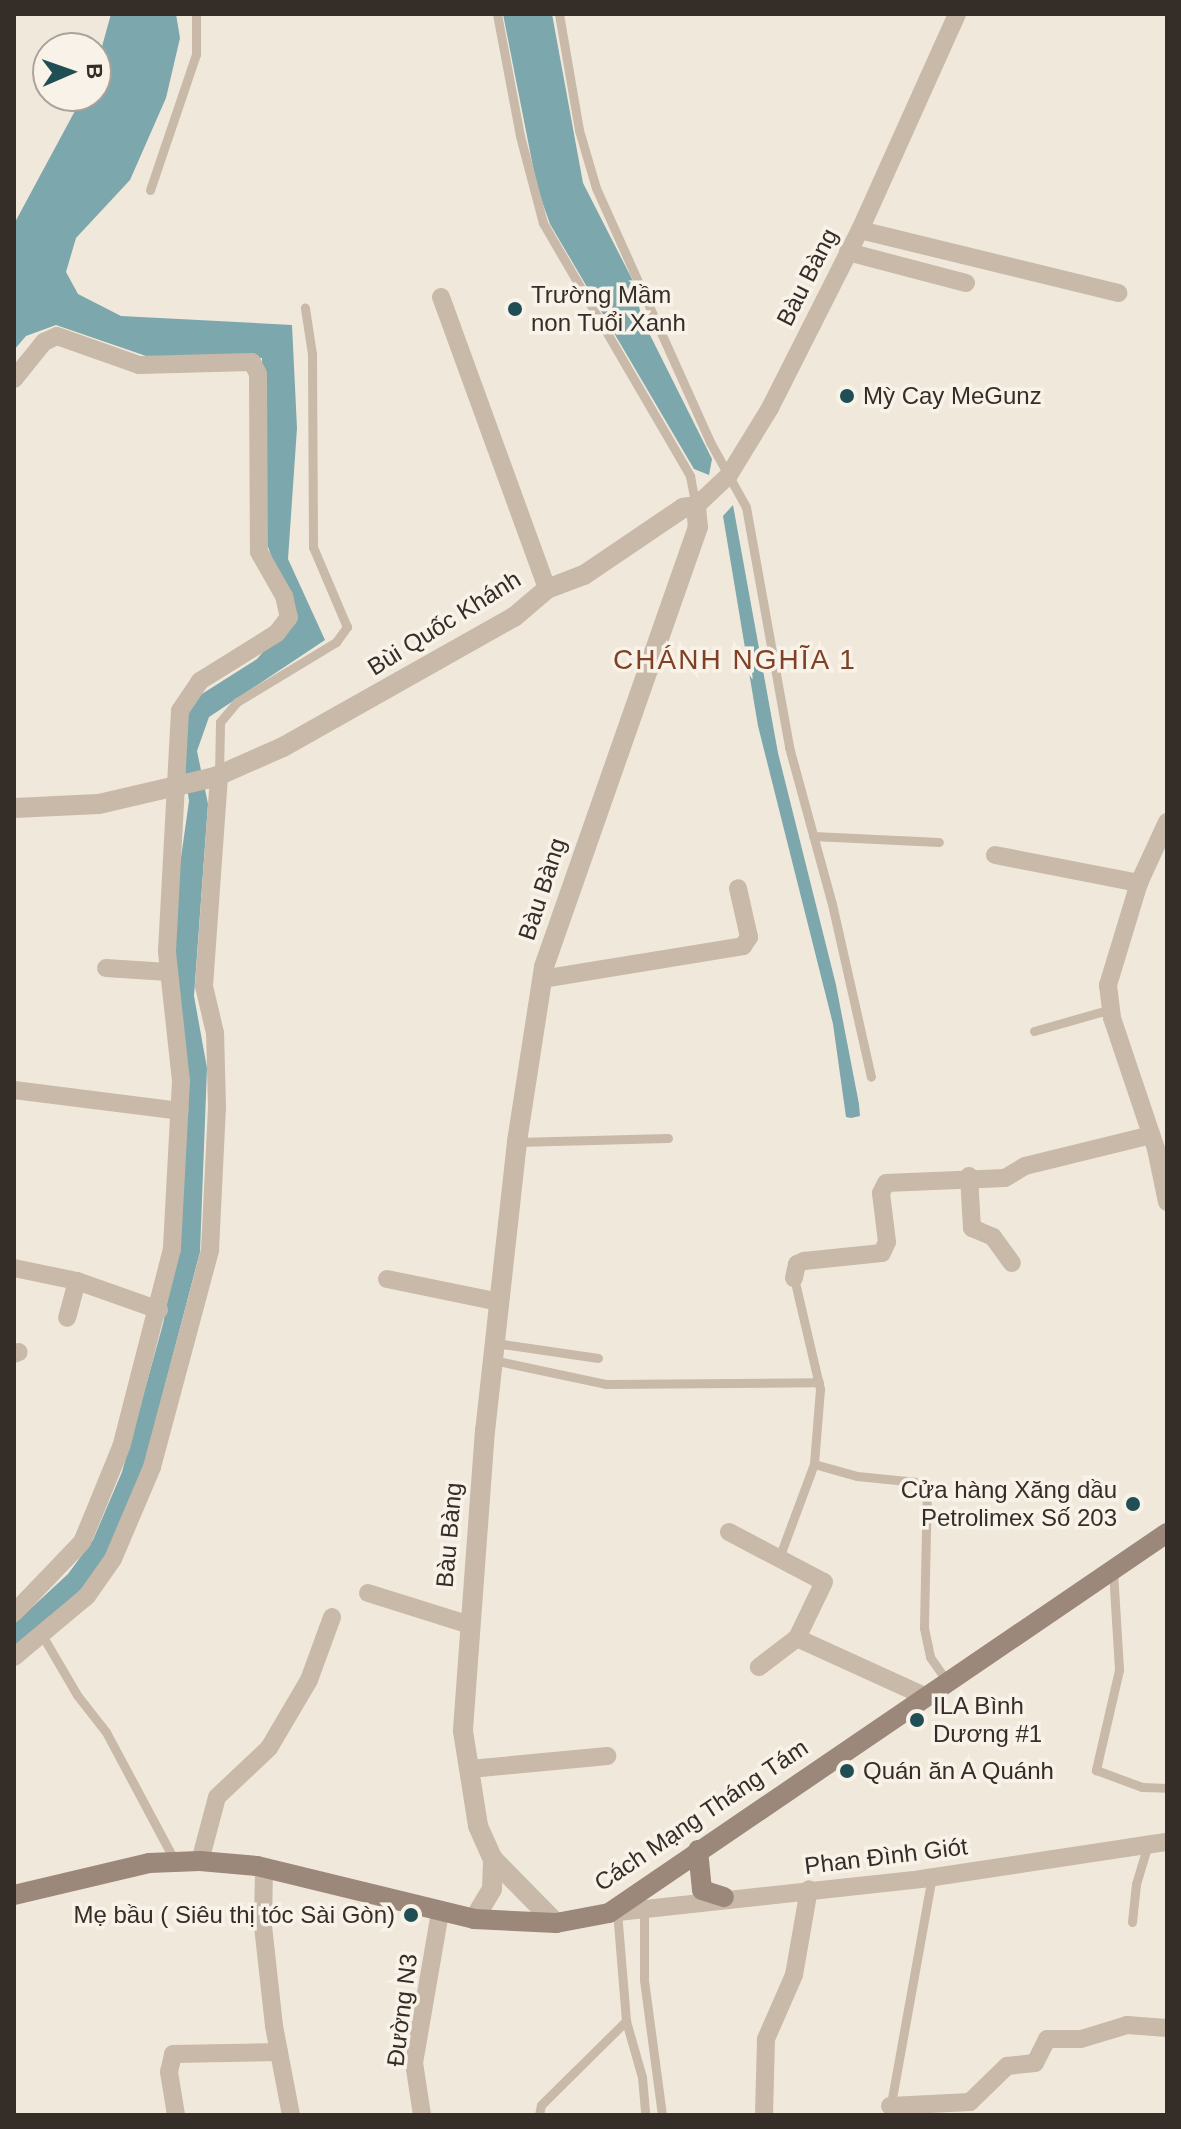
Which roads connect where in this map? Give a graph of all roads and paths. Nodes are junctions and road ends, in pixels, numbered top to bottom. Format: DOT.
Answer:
graph roads {
  1 [pos="196,14"];
  2 [pos="497,14"];
  3 [pos="559,14"];
  4 [pos="957,14"];
  5 [pos="150,190"];
  6 [pos="860,230"];
  7 [pos="848,252"];
  8 [pos="966,283"];
  9 [pos="1118,293"];
  10 [pos="441,297"];
  11 [pos="305,308"];
  12 [pos="14,379"];
  13 [pos="729,475"];
  14 [pos="696,506"];
  15 [pos="547,589"];
  16 [pos="217,776"];
  17 [pos="178,783"];
  18 [pos="14,808"];
  19 [pos="1167,822"];
  20 [pos="813,836"];
  21 [pos="939,842"];
  22 [pos="995,855"];
  23 [pos="1139,883"];
  24 [pos="738,888"];
  25 [pos="106,968"];
  26 [pos="168,972"];
  27 [pos="542,979"];
  28 [pos="1111,1009"];
  29 [pos="1034,1031"];
  30 [pos="871,1077"];
  31 [pos="14,1090"];
  32 [pos="180,1111"];
  33 [pos="668,1138"];
  34 [pos="517,1142"];
  35 [pos="1158,1144"];
  36 [pos="969,1176"];
  37 [pos="1167,1202"];
  38 [pos="1012,1263"];
  39 [pos="14,1268"];
  40 [pos="794,1278"];
  41 [pos="387,1279"];
  42 [pos="77,1281"];
  43 [pos="499,1302"];
  44 [pos="159,1310"];
  45 [pos="67,1318"];
  46 [pos="494,1351"];
  47 [pos="598,1358"];
  48 [pos="819,1382"];
  49 [pos="814,1464"];
  50 [pos="729,1532"];
  51 [pos="1167,1533"];
  52 [pos="779,1558"];
  53 [pos="1113,1571"];
  54 [pos="368,1593"];
  55 [pos="16,1611"];
  56 [pos="332,1617"];
  57 [pos="467,1624"];
  58 [pos="42,1635"];
  59 [pos="797,1638"];
  60 [pos="14,1657"];
  61 [pos="759,1667"];
  62 [pos="947,1681"];
  63 [pos="924,1696"];
  64 [pos="607,1756"];
  65 [pos="470,1769"];
  66 [pos="1167,1788"];
  67 [pos="1167,1842"];
  68 [pos="1148,1844"];
  69 [pos="698,1850"];
  70 [pos="493,1859"];
  71 [pos="175,1861"];
  72 [pos="200,1861"];
  73 [pos="264,1868"];
  74 [pos="932,1876"];
  75 [pos="809,1889"];
  76 [pos="14,1895"];
  77 [pos="724,1897"];
  78 [pos="644,1908"];
  79 [pos="440,1912"];
  80 [pos="613,1912"];
  81 [pos="474,1919"];
  82 [pos="1132,1922"];
  83 [pos="556,1923"];
  84 [pos="626,2021"];
  85 [pos="1167,2028"];
  86 [pos="279,2052"];
  87 [pos="889,2111"];
  88 [pos="176,2115"];
  89 [pos="291,2115"];
  90 [pos="422,2115"];
  91 [pos="539,2115"];
  92 [pos="645,2115"];
  93 [pos="662,2115"];
  94 [pos="764,2115"];
  1 -- 5 [label="lane"];
  2 -- 14 [label="lane"];
  3 -- 13 [label="lane"];
  4 -- 6 [label="street, Bàu Bàng"];
  6 -- 7 [label="street, Bàu Bàng"];
  6 -- 9 [label="street"];
  7 -- 8 [label="street"];
  7 -- 13 [label="street, Bàu Bàng"];
  10 -- 15 [label="street"];
  11 -- 16 [label="lane"];
  12 -- 17 [label="street"];
  13 -- 14 [label="street, Bàu Bàng"];
  13 -- 20 [label="lane"];
  14 -- 15 [label="street, Bùi Quốc Khánh"];
  14 -- 27 [label="street, Bàu Bàng"];
  15 -- 16 [label="street, Bùi Quốc Khánh"];
  16 -- 17 [label="street, Bùi Quốc Khánh"];
  16 -- 58 [label="street"];
  17 -- 18 [label="street"];
  17 -- 26 [label="street"];
  19 -- 23 [label="street"];
  20 -- 21 [label="lane"];
  20 -- 30 [label="lane"];
  22 -- 23 [label="street"];
  23 -- 28 [label="street"];
  24 -- 27 [label="street"];
  25 -- 26 [label="street"];
  26 -- 32 [label="street"];
  27 -- 34 [label="street, Bàu Bàng"];
  28 -- 29 [label="lane"];
  28 -- 35 [label="street"];
  31 -- 32 [label="street"];
  32 -- 44 [label="street"];
  33 -- 34 [label="lane"];
  34 -- 43 [label="street, Bàu Bàng"];
  35 -- 36 [label="street"];
  35 -- 37 [label="street"];
  36 -- 38 [label="street"];
  36 -- 40 [label="street"];
  39 -- 42 [label="street"];
  40 -- 48 [label="lane"];
  41 -- 43 [label="street"];
  42 -- 44 [label="street"];
  42 -- 45 [label="street"];
  43 -- 46 [label="street, Bàu Bàng"];
  44 -- 55 [label="street"];
  46 -- 47 [label="lane"];
  46 -- 48 [label="lane"];
  46 -- 57 [label="street, Bàu Bàng"];
  48 -- 49 [label="lane"];
  49 -- 52 [label="lane"];
  49 -- 62 [label="lane"];
  50 -- 52 [label="street"];
  51 -- 53 [label="main road, Cách Mạng Tháng Tám"];
  52 -- 59 [label="street"];
  53 -- 62 [label="main road, Cách Mạng Tháng Tám"];
  53 -- 66 [label="lane"];
  54 -- 57 [label="street"];
  55 -- 58 [label="street"];
  56 -- 72 [label="street"];
  57 -- 65 [label="street, Bàu Bàng"];
  58 -- 60 [label="street"];
  58 -- 71 [label="lane"];
  59 -- 61 [label="street"];
  59 -- 63 [label="street"];
  62 -- 63 [label="main road, Cách Mạng Tháng Tám"];
  63 -- 69 [label="main road, Cách Mạng Tháng Tám"];
  64 -- 65 [label="street"];
  65 -- 70 [label="street, Bàu Bàng"];
  67 -- 68 [label="street, Phan Đình Giót"];
  68 -- 74 [label="street, Phan Đình Giót"];
  68 -- 82 [label="lane"];
  69 -- 77 [label="main road"];
  69 -- 80 [label="main road, Cách Mạng Tháng Tám"];
  70 -- 81 [label="street"];
  70 -- 83 [label="street"];
  71 -- 72 [label="main road, Cách Mạng Tháng Tám"];
  71 -- 76 [label="main road, Cách Mạng Tháng Tám"];
  72 -- 73 [label="main road, Cách Mạng Tháng Tám"];
  73 -- 79 [label="main road, Cách Mạng Tháng Tám"];
  73 -- 86 [label="street"];
  74 -- 75 [label="street, Phan Đình Giót"];
  74 -- 87 [label="lane"];
  75 -- 77 [label="street, Phan Đình Giót"];
  75 -- 94 [label="street"];
  77 -- 78 [label="street, Phan Đình Giót"];
  78 -- 80 [label="street, Phan Đình Giót"];
  78 -- 93 [label="lane"];
  79 -- 81 [label="main road, Cách Mạng Tháng Tám"];
  79 -- 90 [label="street, Đường N3"];
  80 -- 83 [label="main road, Cách Mạng Tháng Tám"];
  80 -- 84 [label="lane"];
  81 -- 83 [label="main road, Cách Mạng Tháng Tám"];
  84 -- 91 [label="lane"];
  84 -- 92 [label="lane"];
  85 -- 87 [label="street"];
  86 -- 88 [label="street"];
  86 -- 89 [label="street"];
}
